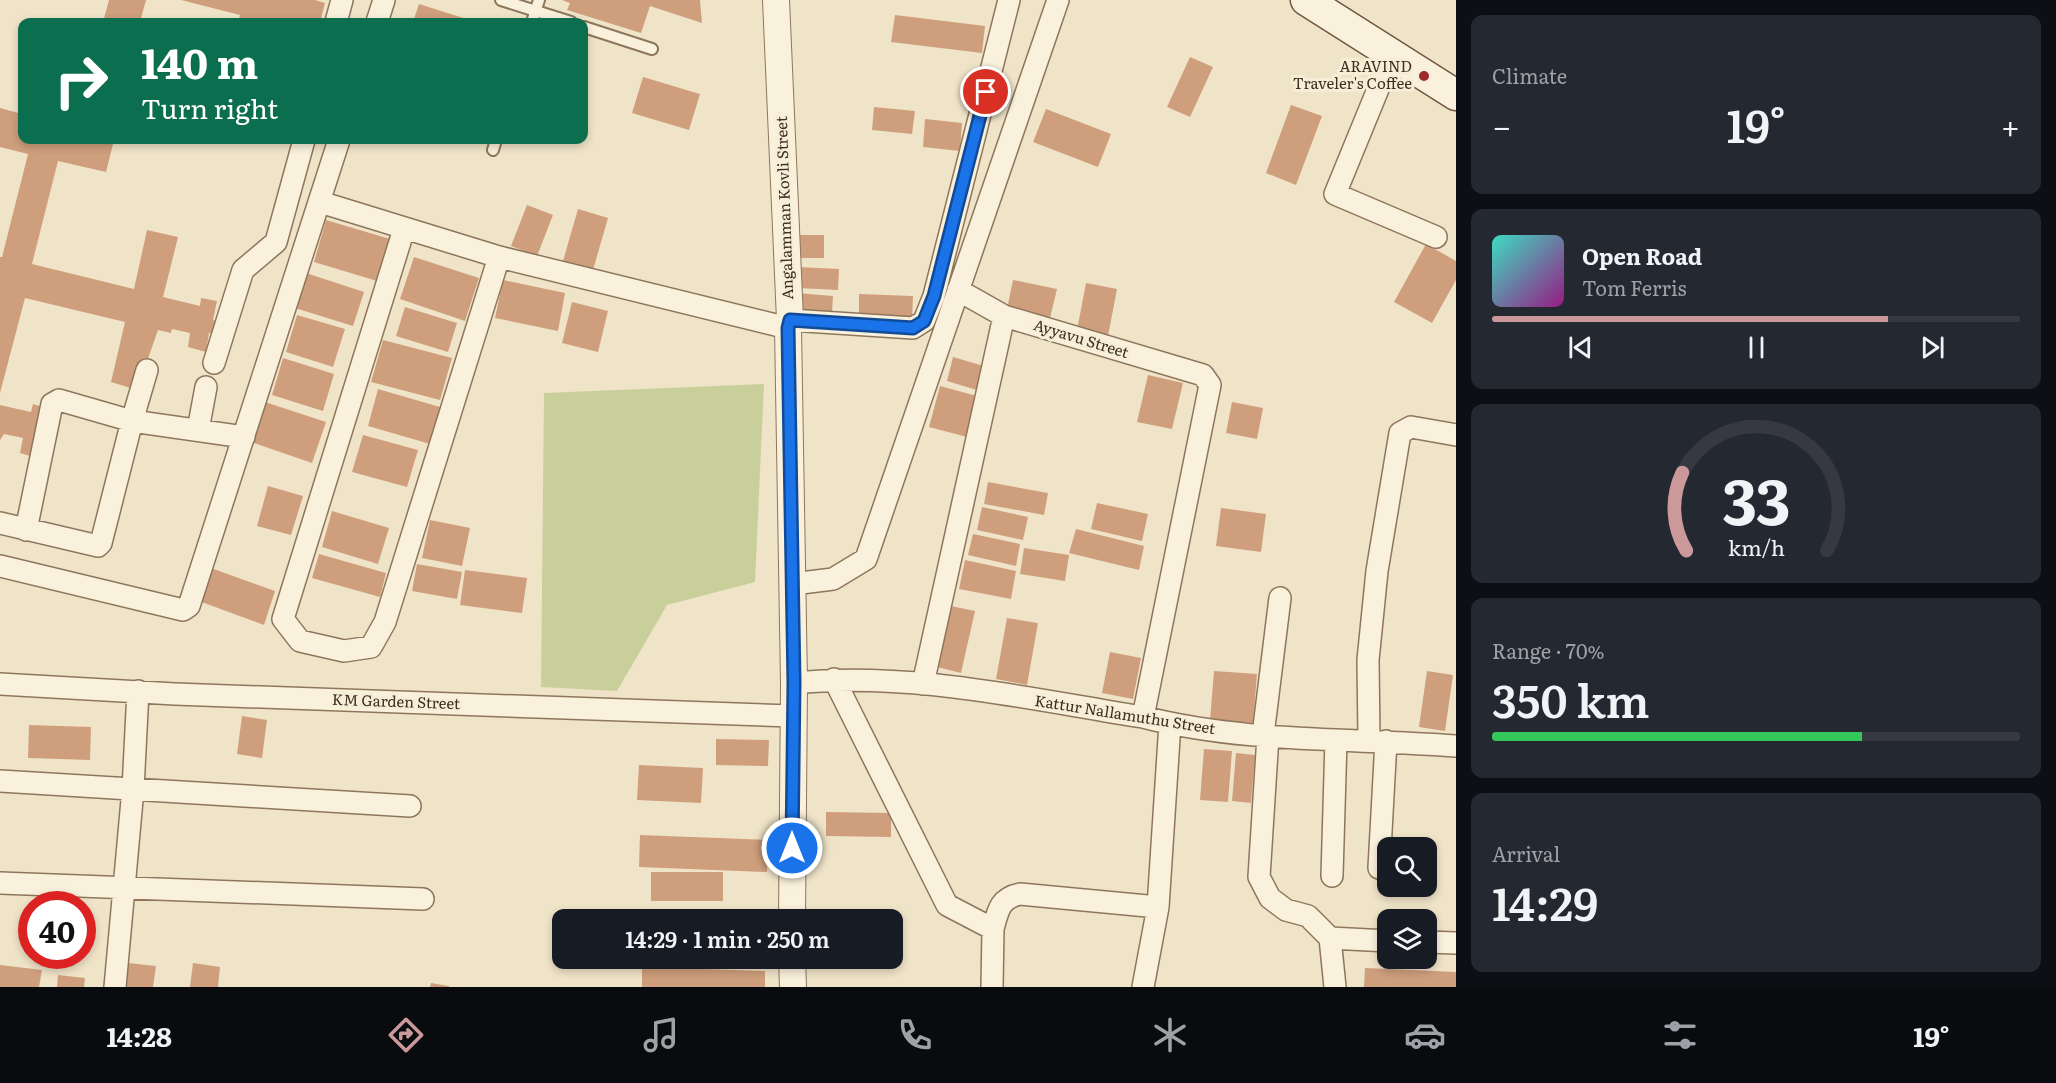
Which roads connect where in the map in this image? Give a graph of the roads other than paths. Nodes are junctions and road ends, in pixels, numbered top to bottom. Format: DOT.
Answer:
graph roads {
  1 [pos="342,0"];
  2 [pos="384,0"];
  3 [pos="501,0"];
  4 [pos="776,0"];
  5 [pos="1009,0"];
  6 [pos="1058,0"];
  7 [pos="1306,0"];
  8 [pos="538,6"];
  9 [pos="337,18"];
  10 [pos="378,18"];
  11 [pos="563,18"];
  12 [pos="588,28"];
  13 [pos="652,49"];
  14 [pos="1392,55"];
  15 [pos="1456,95"];
  16 [pos="303,144"];
  17 [pos="338,144"];
  18 [pos="320,202"];
  19 [pos="404,230"];
  20 [pos="1436,237"];
  21 [pos="499,257"];
  22 [pos="958,291"];
  23 [pos="1004,316"];
  24 [pos="789,324"];
  25 [pos="214,363"];
  26 [pos="147,369"];
  27 [pos="206,387"];
  28 [pos="132,421"];
  29 [pos="198,430"];
  30 [pos="1456,435"];
  31 [pos="244,437"];
  32 [pos="0,523"];
  33 [pos="26,530"];
  34 [pos="0,566"];
  35 [pos="793,584"];
  36 [pos="1280,598"];
  37 [pos="834,679"];
  38 [pos="794,683"];
  39 [pos="0,684"];
  40 [pos="923,684"];
  41 [pos="138,691"];
  42 [pos="792,716"];
  43 [pos="1143,717"];
  44 [pos="1170,723"];
  45 [pos="1266,735"];
  46 [pos="1336,740"];
  47 [pos="1377,740"];
  48 [pos="1456,746"];
  49 [pos="0,781"];
  50 [pos="133,789"];
  51 [pos="410,806"];
  52 [pos="1379,837"];
  53 [pos="1332,876"];
  54 [pos="0,883"];
  55 [pos="125,888"];
  56 [pos="423,899"];
  57 [pos="1158,908"];
  58 [pos="792,909"];
  59 [pos="993,929"];
  60 [pos="1330,938"];
  61 [pos="1377,940"];
  62 [pos="1437,942"];
  63 [pos="1456,943"];
  64 [pos="792,969"];
  65 [pos="115,987"];
  66 [pos="792,987"];
  67 [pos="992,987"];
  68 [pos="1143,987"];
  69 [pos="1335,987"];
  1 -- 9 [label="street"];
  2 -- 10 [label="street"];
  3 -- 8 [label="lane"];
  4 -- 24 [label="street, Angalamman Kovli Street"];
  5 -- 24 [label="street"];
  6 -- 22 [label="street"];
  7 -- 14 [label="main road"];
  8 -- 11 [label="lane"];
  12 -- 13 [label="lane"];
  14 -- 15 [label="main road"];
  14 -- 20 [label="street"];
  16 -- 25 [label="street"];
  17 -- 18 [label="street"];
  18 -- 19 [label="street"];
  18 -- 31 [label="street"];
  19 -- 21 [label="street"];
  19 -- 21 [label="street"];
  21 -- 24 [label="street"];
  22 -- 23 [label="street, Ayyavu Street"];
  22 -- 35 [label="street"];
  23 -- 40 [label="street"];
  23 -- 43 [label="street, Ayyavu Street"];
  24 -- 35 [label="street, Angalamman Kovli Street"];
  26 -- 28 [label="street"];
  27 -- 29 [label="street"];
  28 -- 29 [label="street"];
  28 -- 33 [label="street"];
  28 -- 33 [label="street"];
  29 -- 31 [label="street"];
  30 -- 47 [label="street"];
  31 -- 34 [label="street"];
  32 -- 33 [label="street"];
  35 -- 38 [label="street, Angalamman Kovli Street"];
  36 -- 45 [label="street"];
  37 -- 38 [label="street, Kattur Nallamuthu Street"];
  37 -- 40 [label="street, Kattur Nallamuthu Street"];
  37 -- 59 [label="street"];
  38 -- 42 [label="street, Angalamman Kovli Street"];
  39 -- 41 [label="street, KM Garden Street"];
  40 -- 43 [label="street, Kattur Nallamuthu Street"];
  41 -- 42 [label="street, KM Garden Street"];
  41 -- 50 [label="street"];
  42 -- 58 [label="street, Angalamman Kovli Street"];
  43 -- 44 [label="street, Kattur Nallamuthu Street"];
  44 -- 45 [label="street, Kattur Nallamuthu Street"];
  44 -- 57 [label="street"];
  45 -- 46 [label="street, Kattur Nallamuthu Street"];
  45 -- 60 [label="street"];
  46 -- 47 [label="street, Kattur Nallamuthu Street"];
  46 -- 53 [label="street"];
  47 -- 48 [label="street, Kattur Nallamuthu Street"];
  47 -- 52 [label="street"];
  49 -- 50 [label="street"];
  50 -- 51 [label="street"];
  50 -- 55 [label="street"];
  54 -- 55 [label="street"];
  55 -- 56 [label="street"];
  55 -- 65 [label="street"];
  57 -- 59 [label="street"];
  57 -- 68 [label="street"];
  59 -- 67 [label="street"];
  60 -- 61 [label="street"];
  60 -- 69 [label="street"];
  62 -- 63 [label="street"];
  64 -- 66 [label="street"];
}
